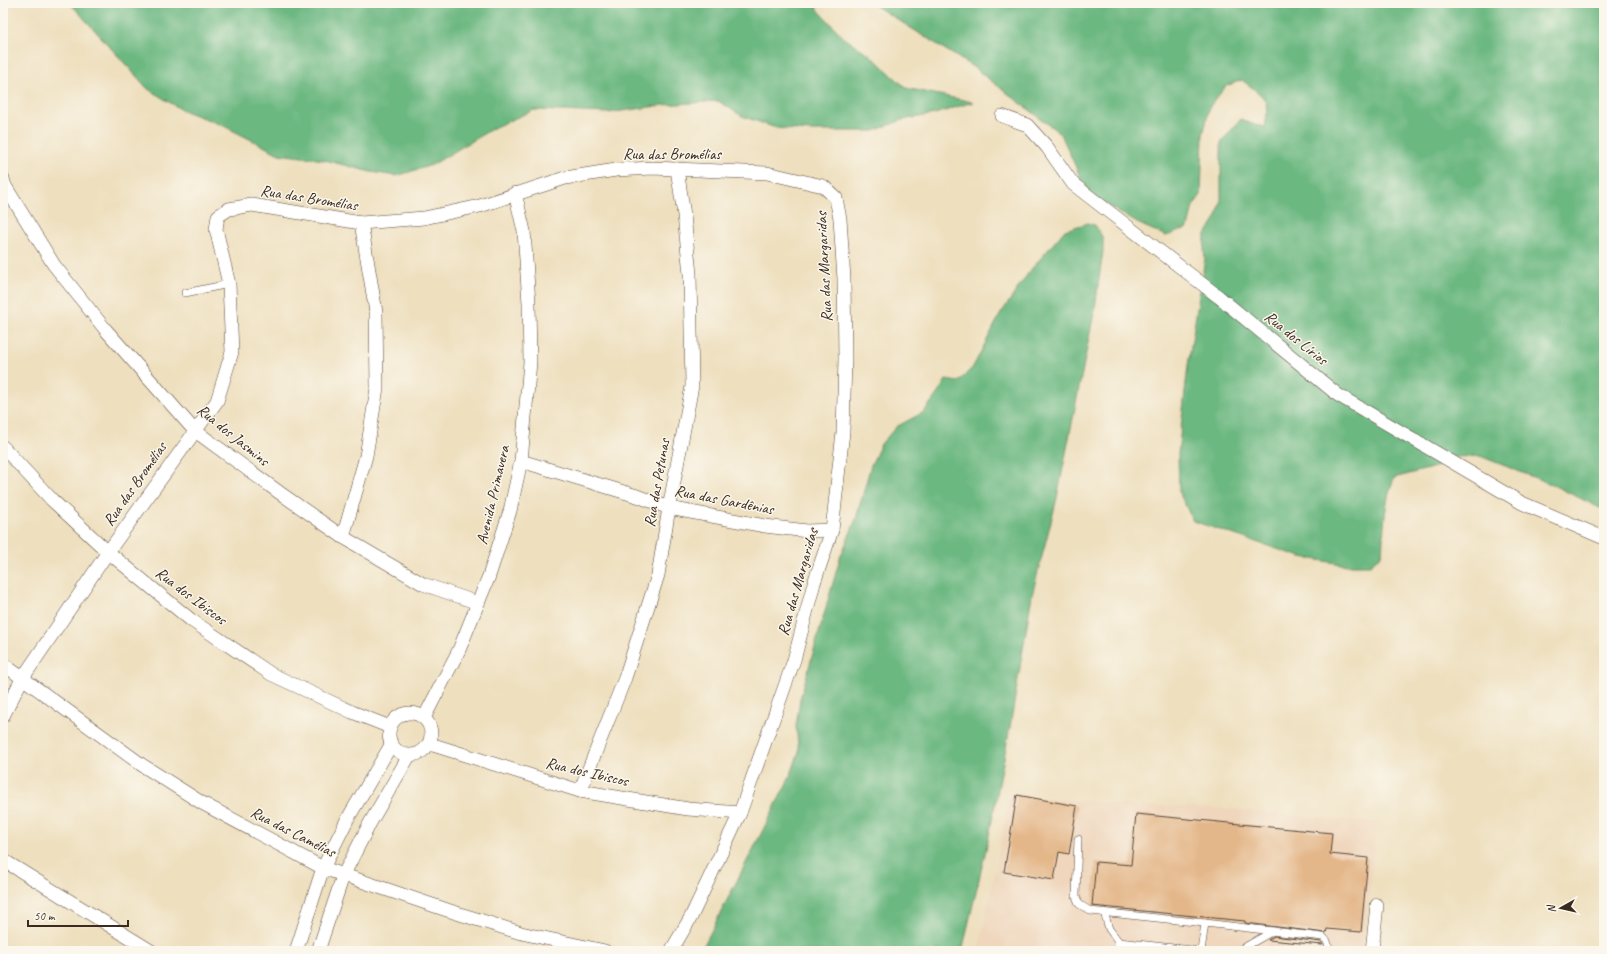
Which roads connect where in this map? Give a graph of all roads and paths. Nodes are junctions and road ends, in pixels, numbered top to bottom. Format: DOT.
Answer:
graph roads {
  1 [pos="1002,116"];
  2 [pos="677,169"];
  3 [pos="3,179"];
  4 [pos="515,193"];
  5 [pos="836,198"];
  6 [pos="362,223"];
  7 [pos="229,284"];
  8 [pos="186,293"];
  9 [pos="194,430"];
  10 [pos="3,446"];
  11 [pos="521,461"];
  12 [pos="669,508"];
  13 [pos="832,530"];
  14 [pos="343,537"];
  15 [pos="1604,538"];
  16 [pos="108,552"];
  17 [pos="478,603"];
  18 [pos="3,664"];
  19 [pos="22,679"];
  20 [pos="3,716"];
  21 [pos="424,718"];
  22 [pos="390,726"];
  23 [pos="430,744"];
  24 [pos="391,745"];
  25 [pos="409,756"];
  26 [pos="580,791"];
  27 [pos="740,813"];
  28 [pos="1078,839"];
  29 [pos="3,860"];
  30 [pos="322,868"];
  31 [pos="343,876"];
  32 [pos="1377,905"];
  33 [pos="1104,912"];
  34 [pos="1205,922"];
  35 [pos="1273,931"];
  36 [pos="1119,942"];
  37 [pos="150,951"];
  38 [pos="296,951"];
  39 [pos="318,951"];
  40 [pos="605,951"];
  41 [pos="671,951"];
  42 [pos="1118,951"];
  43 [pos="1201,951"];
  44 [pos="1238,951"];
  45 [pos="1330,951"];
  46 [pos="1372,951"];
  1 -- 15 [label="street, Rua dos Lírios"];
  2 -- 4 [label="street, Rua das Bromélias"];
  2 -- 5 [label="street, Rua das Bromélias"];
  2 -- 12 [label="street, Rua das Petunas"];
  3 -- 9 [label="street, Rua dos Jasmins"];
  4 -- 6 [label="street, Rua das Bromélias"];
  4 -- 11 [label="street, Avenida Primavera"];
  5 -- 13 [label="street, Rua das Margaridas"];
  6 -- 7 [label="street, Rua das Bromélias"];
  6 -- 14 [label="street"];
  7 -- 8 [label="lane"];
  7 -- 9 [label="street, Rua das Bromélias"];
  9 -- 14 [label="street, Rua dos Jasmins"];
  9 -- 16 [label="street, Rua das Bromélias"];
  10 -- 16 [label="street, Rua dos Ibiscos"];
  11 -- 12 [label="street, Rua das Gardênias"];
  11 -- 17 [label="street, Avenida Primavera"];
  12 -- 13 [label="street, Rua das Gardênias"];
  12 -- 26 [label="street, Rua das Petunas"];
  13 -- 27 [label="street, Rua das Margaridas"];
  14 -- 17 [label="street, Rua dos Jasmins"];
  16 -- 19 [label="street, Rua das Bromélias"];
  16 -- 22 [label="street, Rua dos Ibiscos"];
  17 -- 21 [label="street, Avenida Primavera"];
  18 -- 19 [label="street, Rua das Camélias"];
  19 -- 20 [label="street, Rua das Bromélias"];
  19 -- 30 [label="street, Rua das Camélias"];
  21 -- 22 [label="street"];
  21 -- 23 [label="street"];
  22 -- 24 [label="street"];
  23 -- 25 [label="street"];
  23 -- 26 [label="street, Rua dos Ibiscos"];
  24 -- 25 [label="street"];
  24 -- 30 [label="street"];
  25 -- 31 [label="street"];
  26 -- 27 [label="street, Rua dos Ibiscos"];
  27 -- 41 [label="street, Rua das Margaridas"];
  28 -- 33 [label="lane"];
  29 -- 37 [label="street"];
  30 -- 31 [label="street, Rua das Camélias"];
  30 -- 38 [label="street"];
  31 -- 39 [label="street"];
  31 -- 40 [label="street, Rua das Camélias"];
  32 -- 46 [label="street"];
  33 -- 34 [label="lane"];
  33 -- 36 [label="lane"];
  34 -- 35 [label="lane"];
  34 -- 43 [label="lane"];
  35 -- 44 [label="lane"];
  35 -- 45 [label="lane"];
  36 -- 42 [label="lane"];
  36 -- 43 [label="lane"];
}
